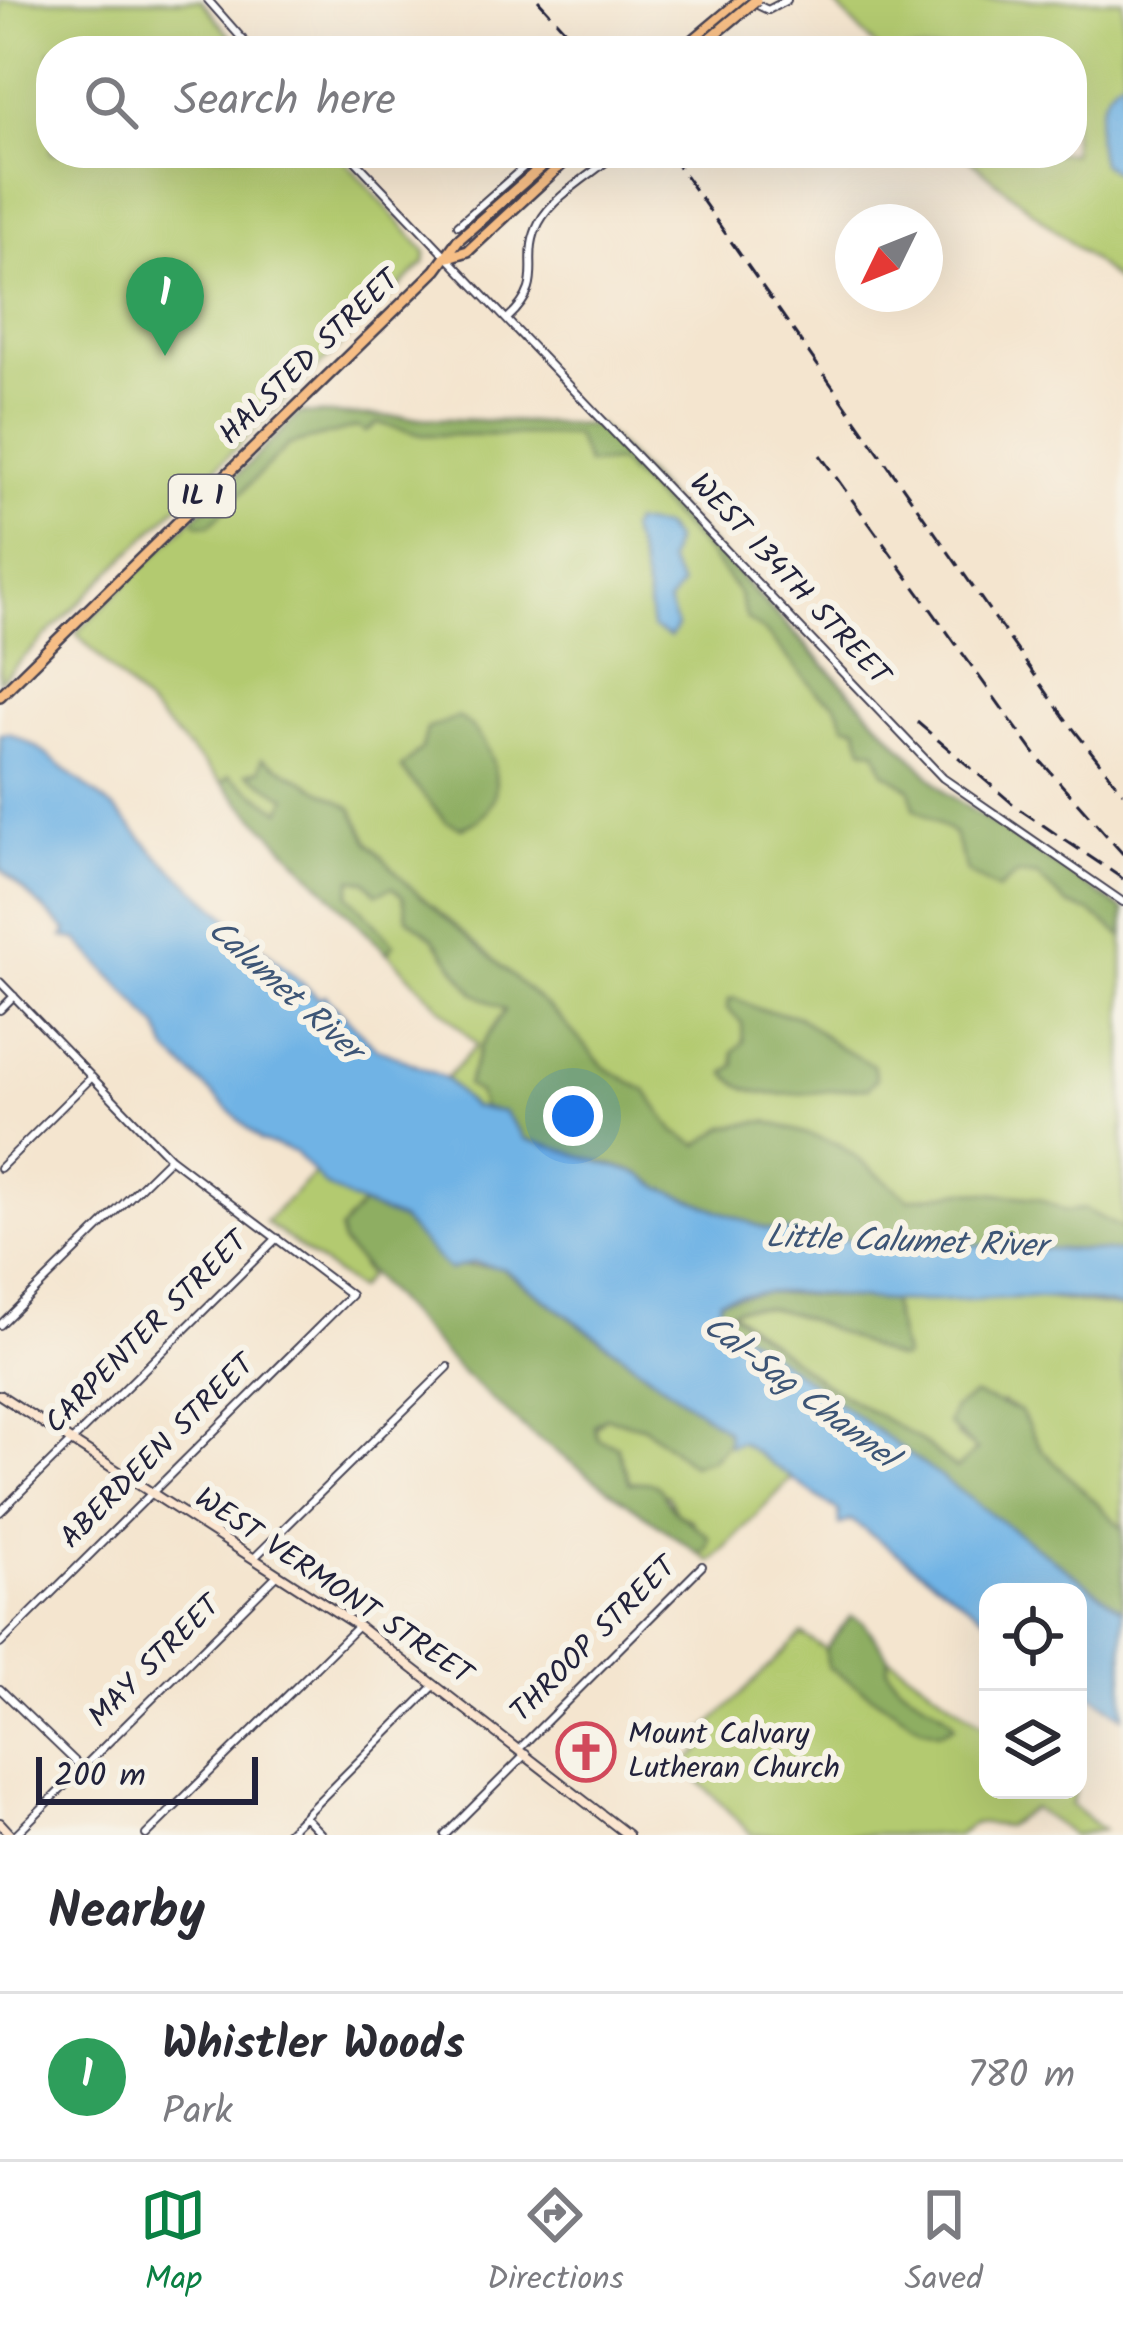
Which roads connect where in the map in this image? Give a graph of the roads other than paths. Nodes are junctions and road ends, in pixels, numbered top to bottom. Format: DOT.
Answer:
graph roads {
  1 [pos="208,0"];
  2 [pos="744,0"];
  3 [pos="757,0"];
  4 [pos="787,0"];
  5 [pos="240,36"];
  6 [pos="699,36"];
  7 [pos="713,36"];
  8 [pos="363,168"];
  9 [pos="523,168"];
  10 [pos="540,168"];
  11 [pos="558,168"];
  12 [pos="600,168"];
  13 [pos="458,225"];
  14 [pos="449,257"];
  15 [pos="508,318"];
  16 [pos="0,696"];
  17 [pos="1123,902"];
  18 [pos="0,982"];
  19 [pos="14,996"];
  20 [pos="0,1010"];
  21 [pos="92,1078"];
  22 [pos="170,1158"];
  23 [pos="0,1168"];
  24 [pos="277,1238"];
  25 [pos="0,1325"];
  26 [pos="448,1367"];
  27 [pos="0,1395"];
  28 [pos="72,1441"];
  29 [pos="151,1493"];
  30 [pos="0,1512"];
  31 [pos="254,1558"];
  32 [pos="702,1566"];
  33 [pos="278,1574"];
  34 [pos="358,1626"];
  35 [pos="0,1643"];
  36 [pos="436,1684"];
  37 [pos="0,1689"];
  38 [pos="523,1751"];
  39 [pos="82,1768"];
  40 [pos="304,1816"];
  41 [pos="0,1823"];
  42 [pos="617,1825"];
  43 [pos="13,1835"];
  44 [pos="146,1835"];
  45 [pos="285,1835"];
  46 [pos="322,1835"];
  47 [pos="445,1835"];
  48 [pos="606,1835"];
  49 [pos="628,1835"];
  1 -- 5 [label="street"];
  2 -- 4 [label="street"];
  2 -- 6 [label="main road"];
  3 -- 7 [label="main road, bridge"];
  8 -- 14 [label="street, WEST 134TH STREET"];
  9 -- 13 [label="street"];
  10 -- 14 [label="main road, HALSTED STREET / IL 1"];
  11 -- 14 [label="main road, HALSTED STREET / IL 1"];
  12 -- 15 [label="street"];
  14 -- 15 [label="street, WEST 134TH STREET"];
  14 -- 16 [label="main road, HALSTED STREET / IL 1"];
  15 -- 17 [label="street, WEST 134TH STREET"];
  18 -- 19 [label="street"];
  19 -- 20 [label="street"];
  19 -- 21 [label="street"];
  21 -- 22 [label="street"];
  21 -- 23 [label="street"];
  22 -- 24 [label="street"];
  22 -- 25 [label="street"];
  24 -- 28 [label="street, CARPENTER STREET"];
  24 -- 29 [label="street, ABERDEEN STREET"];
  26 -- 31 [label="street"];
  27 -- 28 [label="street, WEST VERMONT STREET"];
  28 -- 29 [label="street, WEST VERMONT STREET"];
  28 -- 30 [label="street, CARPENTER STREET"];
  29 -- 31 [label="street, WEST VERMONT STREET"];
  29 -- 35 [label="street, ABERDEEN STREET"];
  31 -- 33 [label="street, WEST VERMONT STREET"];
  32 -- 38 [label="street, THROOP STREET"];
  33 -- 34 [label="street, WEST VERMONT STREET"];
  33 -- 39 [label="street, MAY STREET"];
  34 -- 36 [label="street, WEST VERMONT STREET"];
  34 -- 44 [label="street"];
  36 -- 38 [label="street, WEST VERMONT STREET"];
  36 -- 40 [label="street"];
  37 -- 39 [label="street"];
  38 -- 42 [label="street, WEST VERMONT STREET"];
  38 -- 47 [label="street, THROOP STREET"];
  39 -- 43 [label="street, MAY STREET"];
  40 -- 45 [label="street"];
  40 -- 46 [label="street"];
  41 -- 43 [label="street"];
  42 -- 48 [label="street"];
  42 -- 49 [label="street, WEST VERMONT STREET"];
}
